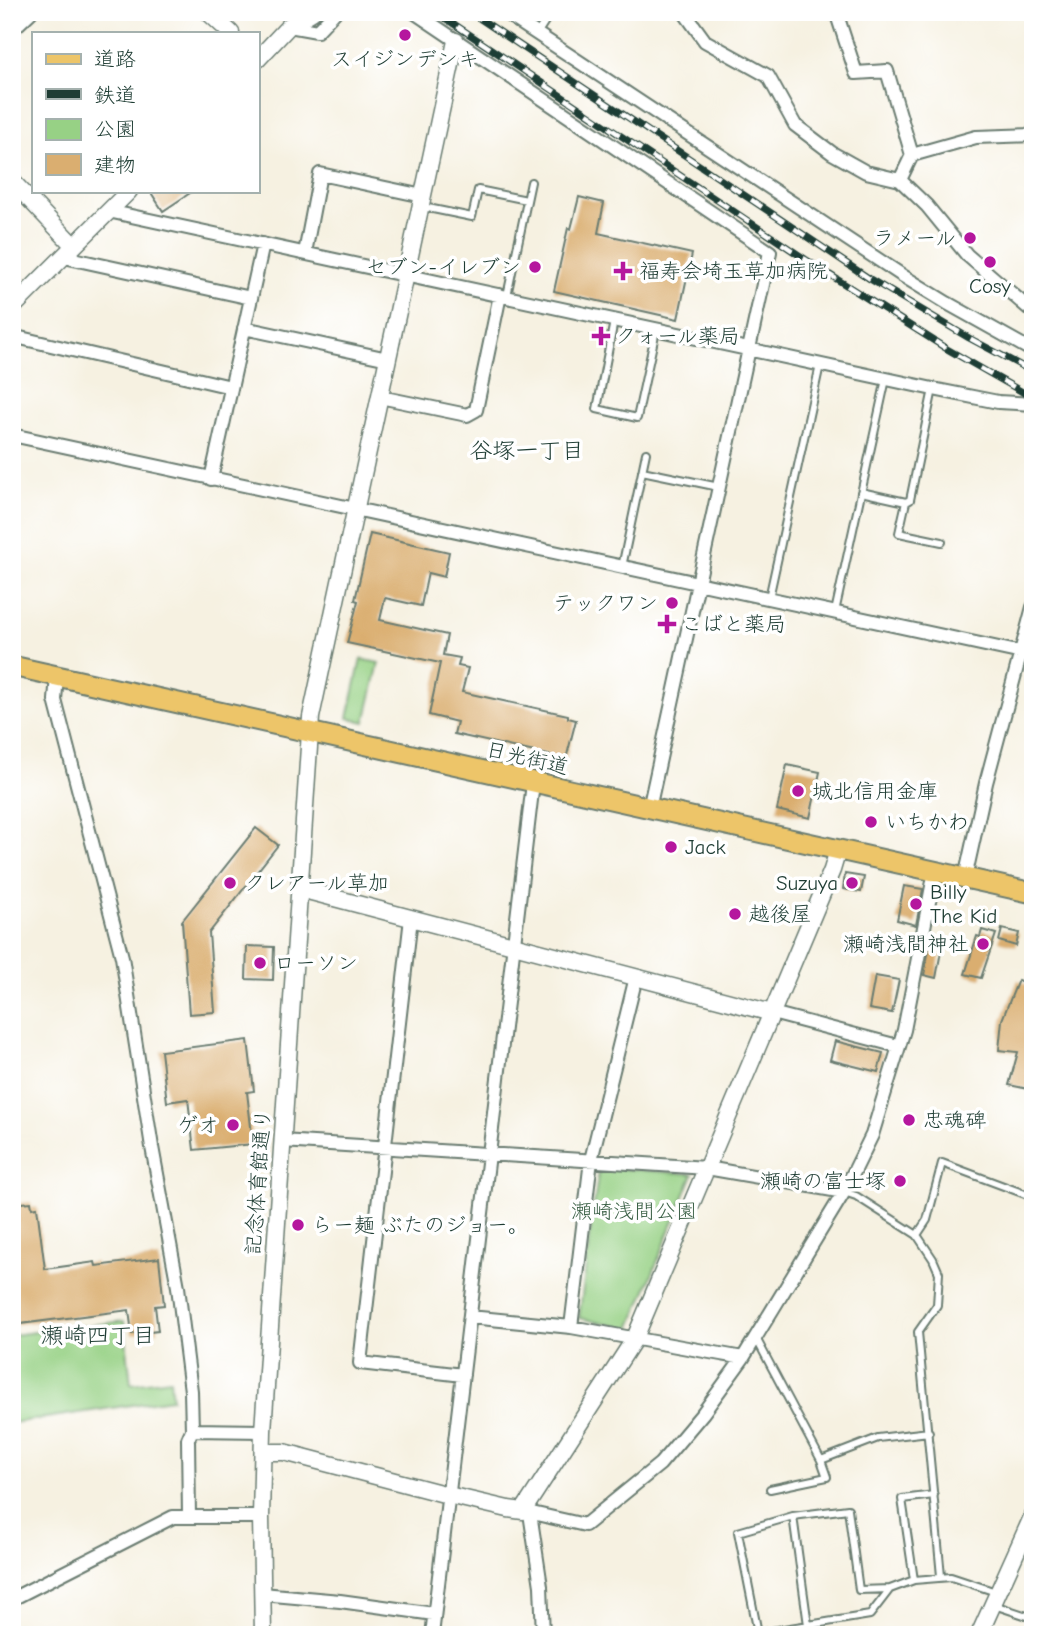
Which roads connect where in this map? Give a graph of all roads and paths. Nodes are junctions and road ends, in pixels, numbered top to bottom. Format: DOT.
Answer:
graph roads {
  1 [pos="32,12"];
  2 [pos="208,12"];
  3 [pos="312,12"];
  4 [pos="335,12"];
  5 [pos="414,12"];
  6 [pos="504,12"];
  7 [pos="551,12"];
  8 [pos="684,12"];
  9 [pos="836,12"];
  10 [pos="294,19"];
  11 [pos="540,29"];
  12 [pos="12,30"];
  13 [pos="230,32"];
  14 [pos="457,41"];
  15 [pos="259,58"];
  16 [pos="1033,135"];
  17 [pos="912,155"];
  18 [pos="900,180"];
  19 [pos="12,181"];
  20 [pos="531,182"];
  21 [pos="128,192"];
  22 [pos="527,200"];
  23 [pos="422,201"];
  24 [pos="108,211"];
  25 [pos="263,244"];
  26 [pos="69,251"];
  27 [pos="305,253"];
  28 [pos="405,276"];
  29 [pos="503,296"];
  30 [pos="251,298"];
  31 [pos="12,308"];
  32 [pos="1033,312"];
  33 [pos="614,321"];
  34 [pos="244,328"];
  35 [pos="656,330"];
  36 [pos="12,336"];
  37 [pos="749,350"];
  38 [pos="1033,351"];
  39 [pos="388,359"];
  40 [pos="820,365"];
  41 [pos="886,379"];
  42 [pos="231,387"];
  43 [pos="933,389"];
  44 [pos="380,397"];
  45 [pos="1033,404"];
  46 [pos="12,435"];
  47 [pos="646,453"];
  48 [pos="642,471"];
  49 [pos="211,479"];
  50 [pos="719,487"];
  51 [pos="861,492"];
  52 [pos="906,502"];
  53 [pos="355,510"];
  54 [pos="942,542"];
  55 [pos="622,567"];
  56 [pos="699,583"];
  57 [pos="769,598"];
  58 [pos="1033,607"];
  59 [pos="835,612"];
  60 [pos="1022,653"];
  61 [pos="12,666"];
  62 [pos="57,676"];
  63 [pos="309,733"];
  64 [pos="533,783"];
  65 [pos="649,809"];
  66 [pos="838,850"];
  67 [pos="935,872"];
  68 [pos="965,878"];
  69 [pos="300,889"];
  70 [pos="1033,893"];
  71 [pos="411,918"];
  72 [pos="515,947"];
  73 [pos="636,977"];
  74 [pos="772,1013"];
  75 [pos="898,1046"];
  76 [pos="282,1141"];
  77 [pos="384,1147"];
  78 [pos="489,1155"];
  79 [pos="591,1160"];
  80 [pos="707,1168"];
  81 [pos="844,1192"];
  82 [pos="1033,1197"];
  83 [pos="917,1236"];
  84 [pos="470,1317"];
  85 [pos="571,1327"];
  86 [pos="755,1336"];
  87 [pos="635,1338"];
  88 [pos="743,1358"];
  89 [pos="463,1375"];
  90 [pos="192,1430"];
  91 [pos="263,1431"];
  92 [pos="929,1432"];
  93 [pos="263,1452"];
  94 [pos="821,1460"];
  95 [pos="770,1489"];
  96 [pos="448,1495"];
  97 [pos="934,1495"];
  98 [pos="526,1512"];
  99 [pos="793,1516"];
  100 [pos="1033,1516"];
  101 [pos="189,1517"];
  102 [pos="261,1517"];
  103 [pos="942,1576"];
  104 [pos="914,1580"];
  105 [pos="890,1589"];
  106 [pos="262,1594"];
  107 [pos="995,1598"];
  108 [pos="12,1599"];
  109 [pos="434,1614"];
  110 [pos="1033,1618"];
  111 [pos="808,1625"];
  112 [pos="758,1633"];
  113 [pos="772,1633"];
  114 [pos="263,1635"];
  115 [pos="432,1635"];
  116 [pos="543,1635"];
  117 [pos="747,1635"];
  118 [pos="979,1635"];
  1 -- 12 [label="street"];
  2 -- 13 [label="street"];
  3 -- 10 [label="street"];
  4 -- 10 [label="street"];
  5 -- 14 [label="street"];
  6 -- 38 [label="street"];
  7 -- 11 [label="lane"];
  8 -- 18 [label="street"];
  9 -- 17 [label="street"];
  10 -- 15 [label="street"];
  14 -- 23 [label="street, 記念体育館通り"];
  14 -- 37 [label="street"];
  16 -- 17 [label="street"];
  17 -- 18 [label="street"];
  18 -- 32 [label="street"];
  19 -- 26 [label="street"];
  20 -- 22 [label="lane"];
  21 -- 24 [label="street"];
  22 -- 23 [label="lane"];
  22 -- 29 [label="lane"];
  23 -- 27 [label="street"];
  23 -- 28 [label="street, 記念体育館通り"];
  24 -- 25 [label="street"];
  24 -- 26 [label="street"];
  25 -- 27 [label="street"];
  25 -- 30 [label="street"];
  26 -- 30 [label="street"];
  26 -- 31 [label="street"];
  27 -- 28 [label="street"];
  28 -- 29 [label="street"];
  28 -- 39 [label="street, 記念体育館通り"];
  29 -- 33 [label="street"];
  29 -- 44 [label="street"];
  30 -- 34 [label="street"];
  33 -- 35 [label="street"];
  33 -- 35 [label="lane"];
  34 -- 39 [label="street"];
  34 -- 42 [label="street"];
  35 -- 37 [label="street"];
  36 -- 42 [label="street"];
  37 -- 40 [label="street"];
  37 -- 50 [label="street"];
  39 -- 44 [label="street, 記念体育館通り"];
  40 -- 41 [label="street"];
  40 -- 57 [label="lane"];
  41 -- 43 [label="street"];
  41 -- 51 [label="lane"];
  42 -- 49 [label="street"];
  43 -- 45 [label="street"];
  43 -- 52 [label="lane"];
  44 -- 53 [label="street, 記念体育館通り"];
  46 -- 49 [label="street"];
  47 -- 48 [label="lane"];
  48 -- 50 [label="lane"];
  48 -- 55 [label="lane"];
  49 -- 53 [label="street"];
  50 -- 56 [label="street"];
  51 -- 52 [label="lane"];
  51 -- 59 [label="lane"];
  52 -- 54 [label="lane"];
  53 -- 55 [label="street"];
  53 -- 63 [label="street, 記念体育館通り"];
  55 -- 56 [label="street"];
  56 -- 57 [label="street"];
  56 -- 65 [label="street"];
  57 -- 59 [label="street"];
  58 -- 60 [label="street"];
  59 -- 60 [label="street"];
  60 -- 68 [label="street"];
  61 -- 62 [label="main road, 日光街道"];
  62 -- 63 [label="main road, 日光街道"];
  62 -- 90 [label="street"];
  63 -- 64 [label="main road, 日光街道"];
  63 -- 69 [label="street, 記念体育館通り"];
  64 -- 65 [label="main road, 日光街道"];
  64 -- 72 [label="street"];
  65 -- 66 [label="main road, 日光街道"];
  66 -- 67 [label="main road, 日光街道"];
  66 -- 74 [label="street"];
  67 -- 68 [label="main road, 日光街道"];
  67 -- 75 [label="street"];
  68 -- 70 [label="main road, 日光街道"];
  69 -- 71 [label="street"];
  69 -- 76 [label="street, 記念体育館通り"];
  71 -- 72 [label="street"];
  71 -- 77 [label="street"];
  72 -- 73 [label="street"];
  72 -- 78 [label="street"];
  73 -- 74 [label="street"];
  73 -- 79 [label="street"];
  74 -- 75 [label="street"];
  74 -- 80 [label="street"];
  75 -- 81 [label="street"];
  76 -- 77 [label="street"];
  76 -- 91 [label="street, 記念体育館通り"];
  77 -- 78 [label="street"];
  77 -- 89 [label="street"];
  78 -- 79 [label="street"];
  78 -- 84 [label="street"];
  79 -- 80 [label="street"];
  79 -- 85 [label="street"];
  80 -- 81 [label="street"];
  80 -- 87 [label="street"];
  81 -- 83 [label="lane"];
  81 -- 86 [label="street"];
  82 -- 83 [label="lane"];
  83 -- 92 [label="lane"];
  84 -- 85 [label="street"];
  84 -- 89 [label="street"];
  85 -- 87 [label="street"];
  86 -- 88 [label="street"];
  86 -- 94 [label="lane"];
  87 -- 88 [label="street"];
  87 -- 98 [label="street"];
  88 -- 98 [label="street"];
  89 -- 96 [label="street"];
  90 -- 91 [label="street"];
  90 -- 101 [label="street"];
  91 -- 93 [label="street, 記念体育館通り"];
  92 -- 94 [label="lane"];
  92 -- 97 [label="lane"];
  93 -- 96 [label="street"];
  93 -- 102 [label="street, 記念体育館通り"];
  94 -- 95 [label="lane"];
  96 -- 98 [label="street"];
  96 -- 109 [label="street"];
  97 -- 103 [label="lane"];
  97 -- 104 [label="lane"];
  98 -- 116 [label="street"];
  99 -- 105 [label="lane"];
  99 -- 111 [label="lane"];
  99 -- 112 [label="lane"];
  100 -- 107 [label="street"];
  101 -- 102 [label="street"];
  101 -- 108 [label="street"];
  102 -- 106 [label="street, 記念体育館通り"];
  103 -- 104 [label="lane"];
  103 -- 107 [label="lane"];
  104 -- 105 [label="lane"];
  105 -- 111 [label="lane"];
  106 -- 109 [label="street"];
  106 -- 114 [label="street, 記念体育館通り"];
  107 -- 110 [label="lane"];
  107 -- 118 [label="street"];
  109 -- 115 [label="street"];
  111 -- 113 [label="lane"];
  112 -- 113 [label="lane"];
  112 -- 117 [label="lane"];
}
